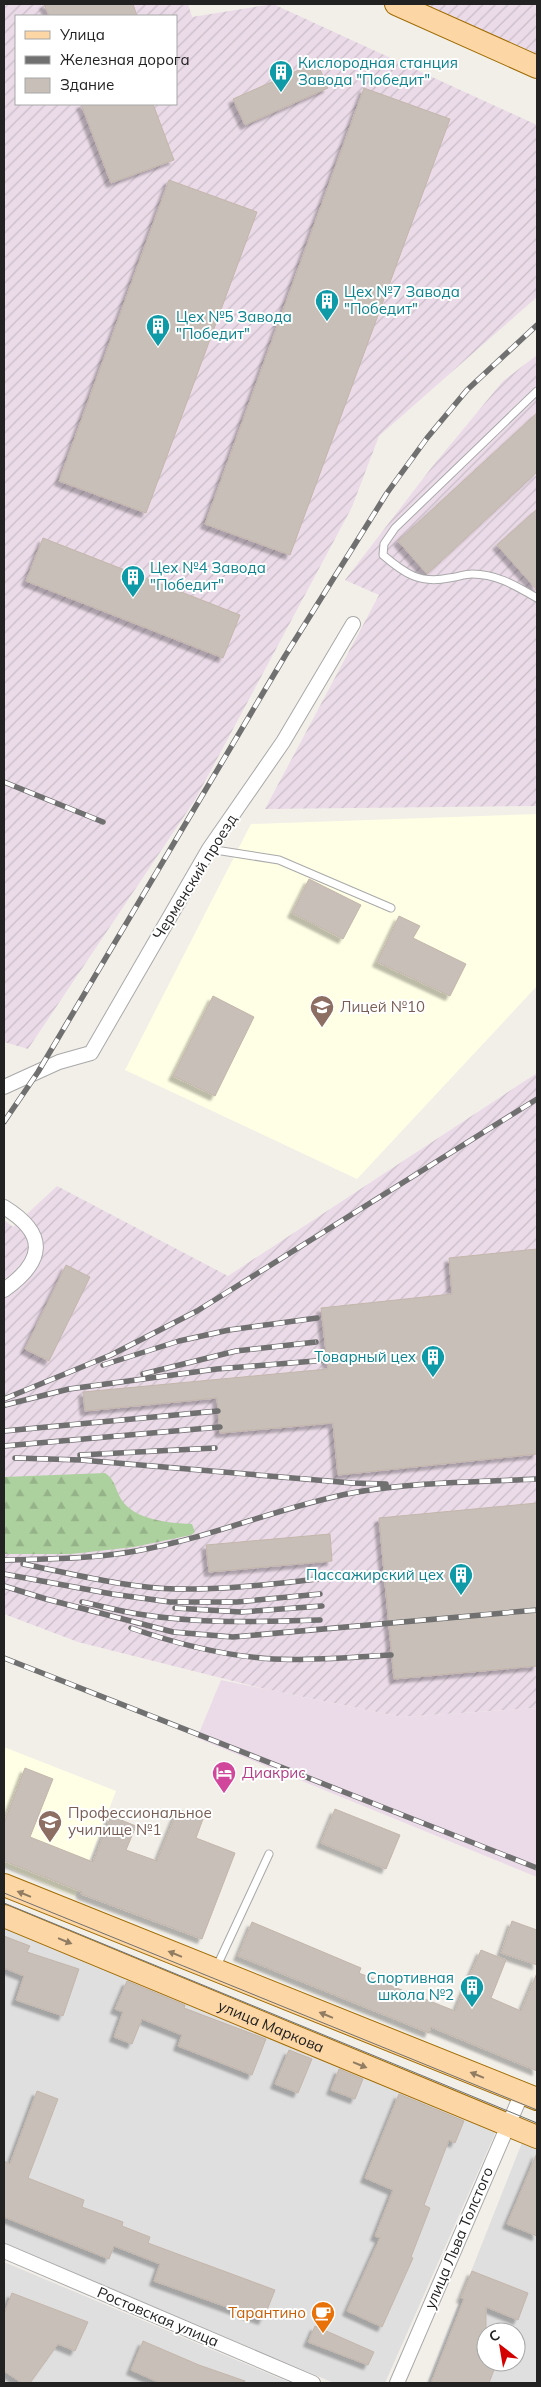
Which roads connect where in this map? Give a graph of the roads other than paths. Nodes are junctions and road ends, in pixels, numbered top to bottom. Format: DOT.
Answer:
graph roads {
  1 [pos="396,4"];
  2 [pos="537,67"];
  3 [pos="537,391"];
  4 [pos="537,598"];
  5 [pos="353,624"];
  6 [pos="209,849"];
  7 [pos="391,908"];
  8 [pos="4,1087"];
  9 [pos="4,1207"];
  10 [pos="4,1290"];
  11 [pos="269,1854"];
  12 [pos="4,1886"];
  13 [pos="4,1916"];
  14 [pos="215,1970"];
  15 [pos="530,2096"];
  16 [pos="508,2126"];
  17 [pos="537,2138"];
  18 [pos="4,2251"];
  19 [pos="313,2383"];
  20 [pos="397,2383"];
  1 -- 2 [label="main road"];
  3 -- 4 [label="lane"];
  5 -- 6 [label="street, Черменский проезд"];
  6 -- 7 [label="lane"];
  6 -- 8 [label="street, Черменский проезд"];
  9 -- 10 [label="street"];
  11 -- 14 [label="lane"];
  14 -- 12 [label="main road, улица Маркова, one-way"];
  13 -- 16 [label="main road, улица Маркова, one-way"];
  15 -- 14 [label="main road, улица Маркова, one-way"];
  15 -- 16 [label="street, улица Льва Толстого"];
  16 -- 17 [label="main road, улица Маркова"];
  16 -- 20 [label="street, улица Льва Толстого"];
  18 -- 19 [label="street, Ростовская улица"];
}
